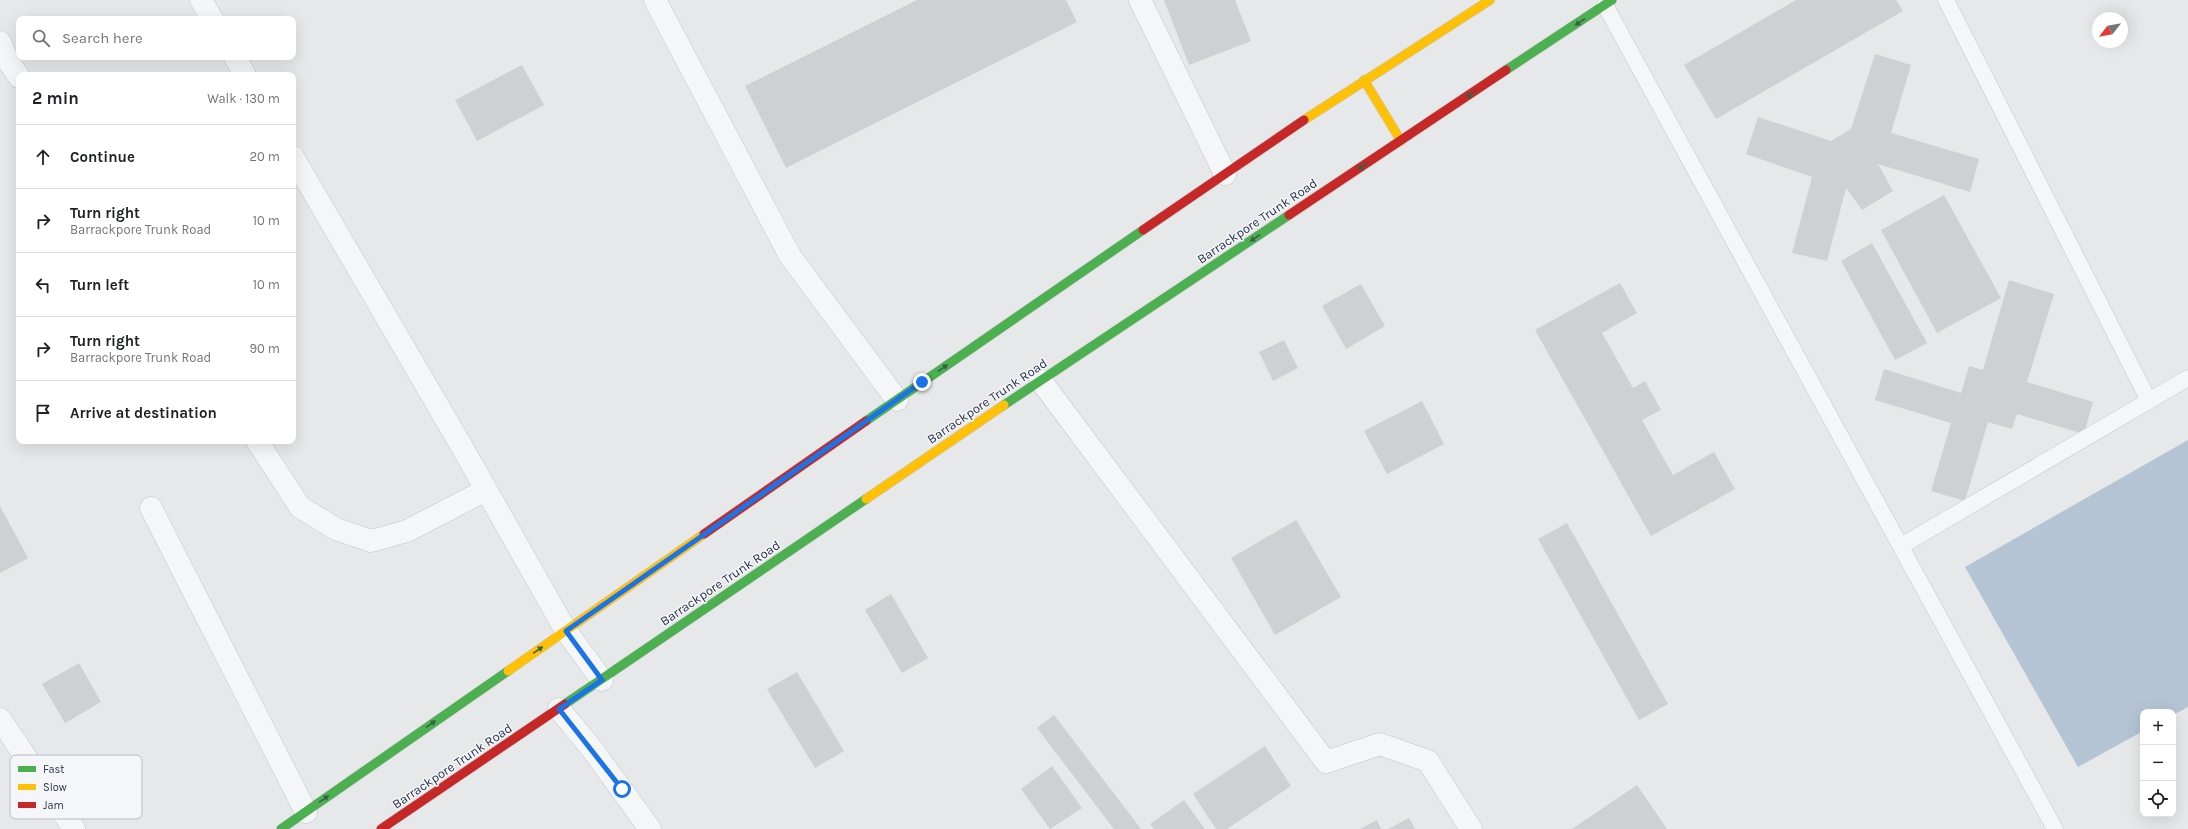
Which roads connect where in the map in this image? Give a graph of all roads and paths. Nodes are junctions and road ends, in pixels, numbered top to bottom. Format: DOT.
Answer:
graph roads {
  1 [pos="201,0"];
  2 [pos="655,0"];
  3 [pos="1140,0"];
  4 [pos="1490,0"];
  5 [pos="1946,0"];
  6 [pos="1608,2"];
  7 [pos="210,16"];
  8 [pos="0,42"];
  9 [pos="237,60"];
  10 [pos="16,72"];
  11 [pos="243,72"];
  12 [pos="1364,80"];
  13 [pos="1401,141"];
  14 [pos="296,162"];
  15 [pos="1225,174"];
  16 [pos="2188,378"];
  17 [pos="1041,381"];
  18 [pos="897,400"];
  19 [pos="2149,401"];
  20 [pos="259,444"];
  21 [pos="486,490"];
  22 [pos="151,508"];
  23 [pos="1901,546"];
  24 [pos="566,631"];
  25 [pos="602,680"];
  26 [pos="559,709"];
  27 [pos="0,718"];
  28 [pos="25,755"];
  29 [pos="306,812"];
  30 [pos="67,819"];
  31 [pos="74,829"];
  32 [pos="281,829"];
  33 [pos="381,829"];
  34 [pos="650,829"];
  35 [pos="1471,829"];
  36 [pos="2055,829"];
  1 -- 7 [label="street"];
  2 -- 18 [label="street"];
  3 -- 15 [label="street"];
  4 -- 12 [label="main road"];
  5 -- 19 [label="lane"];
  6 -- 13 [label="main road, Barrackpore Trunk Road, one-way"];
  6 -- 23 [label="lane"];
  8 -- 10 [label="street"];
  9 -- 11 [label="street"];
  12 -- 13 [label="main road"];
  12 -- 15 [label="main road"];
  13 -- 17 [label="main road, Barrackpore Trunk Road, one-way"];
  14 -- 21 [label="street"];
  18 -- 15 [label="main road, one-way"];
  16 -- 19 [label="lane"];
  17 -- 25 [label="main road, Barrackpore Trunk Road"];
  17 -- 35 [label="street"];
  18 -- 24 [label="main road"];
  19 -- 23 [label="lane"];
  20 -- 21 [label="street"];
  21 -- 24 [label="street"];
  22 -- 29 [label="street"];
  23 -- 36 [label="lane"];
  24 -- 25 [label="street"];
  29 -- 24 [label="main road, one-way"];
  25 -- 26 [label="main road, Barrackpore Trunk Road"];
  26 -- 33 [label="main road, Barrackpore Trunk Road"];
  26 -- 34 [label="street"];
  27 -- 28 [label="street"];
  29 -- 32 [label="main road"];
  30 -- 31 [label="street"];
}
